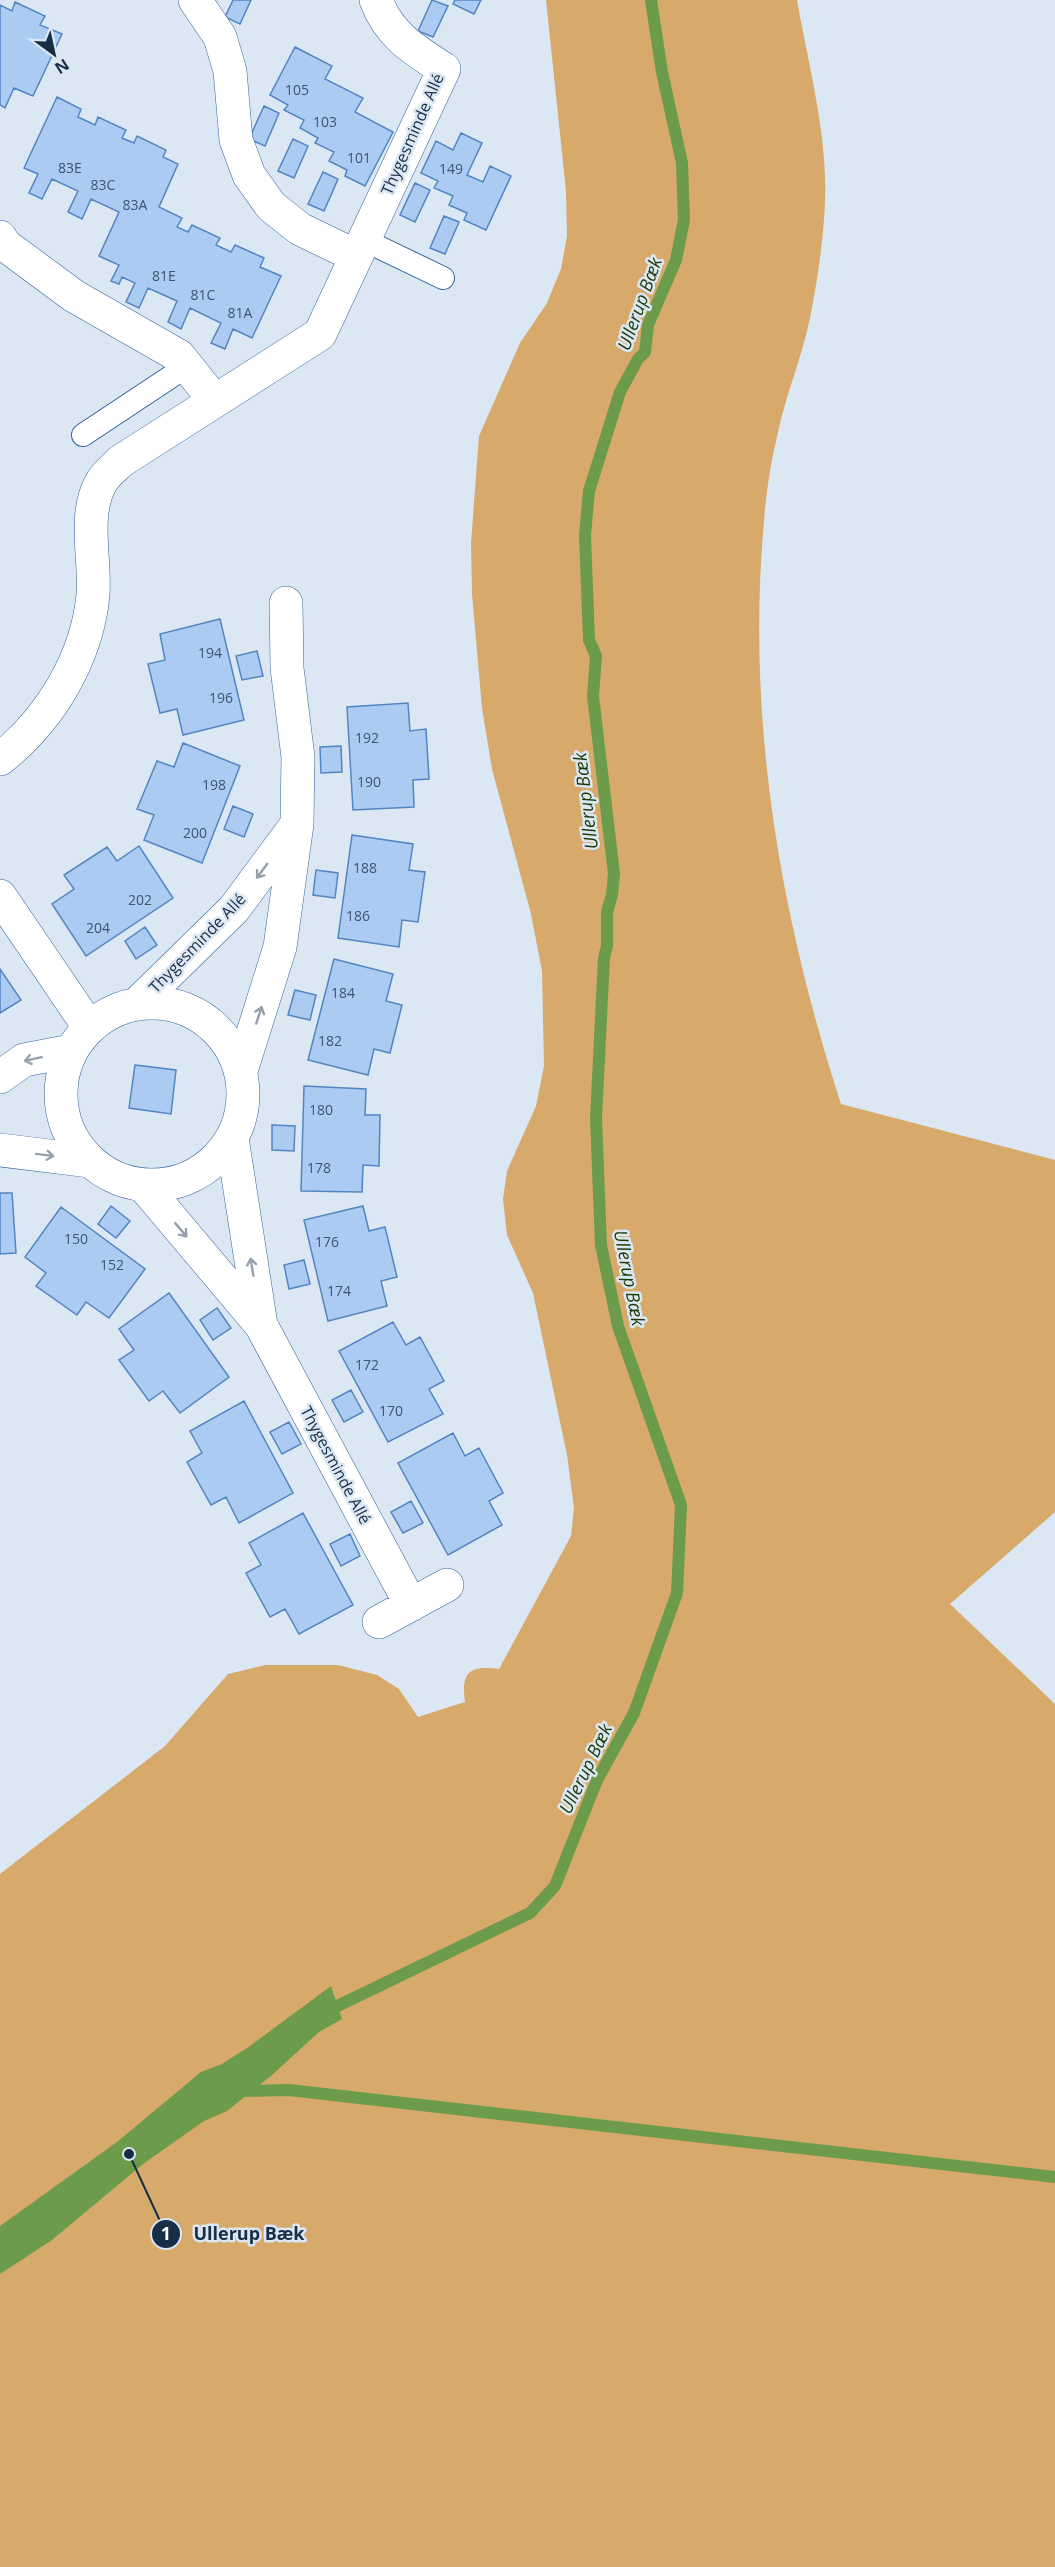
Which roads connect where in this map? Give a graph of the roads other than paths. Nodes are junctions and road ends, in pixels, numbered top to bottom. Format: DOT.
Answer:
graph roads {
  1 [pos="195,0"];
  2 [pos="376,0"];
  3 [pos="0,237"];
  4 [pos="360,248"];
  5 [pos="444,278"];
  6 [pos="187,366"];
  7 [pos="215,401"];
  8 [pos="83,435"];
  9 [pos="286,603"];
  10 [pos="0,759"];
  11 [pos="297,824"];
  12 [pos="0,896"];
  13 [pos="138,1003"];
  14 [pos="80,1039"];
  15 [pos="241,1071"];
  16 [pos="0,1077"];
  17 [pos="232,1138"];
  18 [pos="0,1150"];
  19 [pos="90,1161"];
  20 [pos="143,1185"];
  21 [pos="261,1324"];
  22 [pos="447,1585"];
  23 [pos="411,1605"];
  24 [pos="379,1622"];
  1 -- 4 [label="street"];
  2 -- 4 [label="street, Thygesminde Allé"];
  3 -- 6 [label="street"];
  4 -- 5 [label="lane"];
  4 -- 7 [label="street, Thygesminde Allé"];
  6 -- 7 [label="street"];
  6 -- 8 [label="lane"];
  7 -- 10 [label="street, Thygesminde Allé"];
  9 -- 11 [label="street"];
  11 -- 13 [label="street, Thygesminde Allé, one-way"];
  15 -- 11 [label="street, one-way"];
  12 -- 14 [label="street"];
  13 -- 14 [label="street"];
  13 -- 15 [label="street"];
  14 -- 16 [label="street, one-way"];
  14 -- 19 [label="street"];
  15 -- 17 [label="street"];
  17 -- 20 [label="street"];
  21 -- 17 [label="street, Thygesminde Allé, one-way"];
  18 -- 19 [label="street, one-way"];
  19 -- 20 [label="street"];
  20 -- 21 [label="street, Thygesminde Allé, one-way"];
  21 -- 23 [label="street, Thygesminde Allé"];
  22 -- 23 [label="street"];
  23 -- 24 [label="street"];
}
